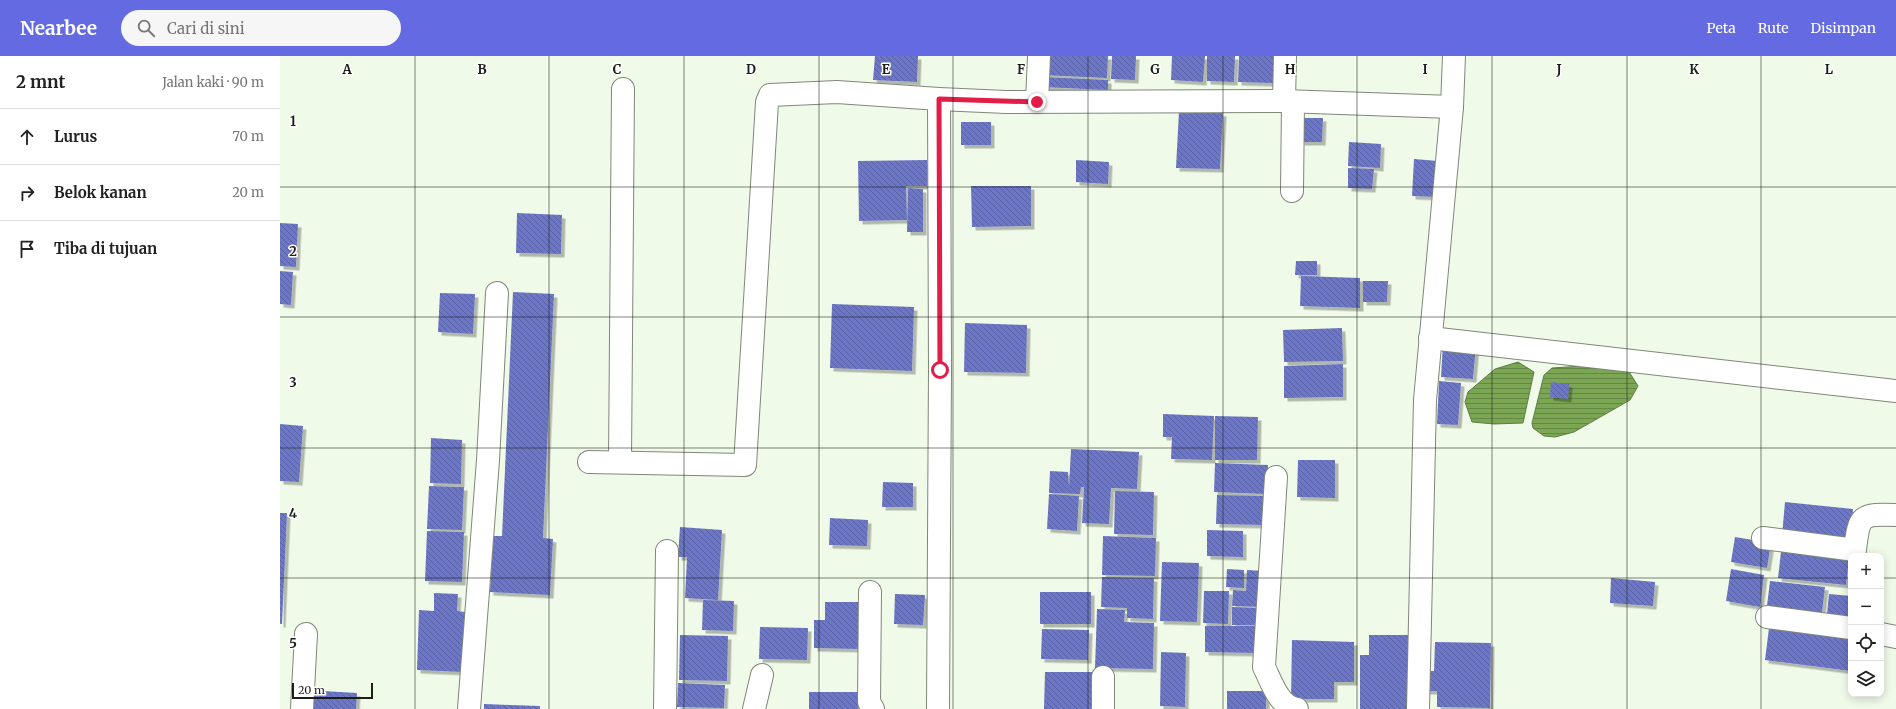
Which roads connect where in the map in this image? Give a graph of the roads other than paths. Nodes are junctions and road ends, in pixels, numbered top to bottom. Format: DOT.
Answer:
graph roads {
  1 [pos="1039,56"];
  2 [pos="1285,56"];
  3 [pos="1454,56"];
  4 [pos="623,89"];
  5 [pos="939,99"];
  6 [pos="1289,101"];
  7 [pos="1037,102"];
  8 [pos="1452,107"];
  9 [pos="1292,191"];
  10 [pos="497,293"];
  11 [pos="1430,338"];
  12 [pos="1896,391"];
  13 [pos="589,462"];
  14 [pos="620,462"];
  15 [pos="1276,477"];
  16 [pos="1896,515"];
  17 [pos="1763,538"];
  18 [pos="667,551"];
  19 [pos="1855,553"];
  20 [pos="870,592"];
  21 [pos="1767,617"];
  22 [pos="1848,628"];
  23 [pos="306,634"];
  24 [pos="1884,635"];
  25 [pos="1896,637"];
  26 [pos="762,675"];
  27 [pos="1104,678"];
  28 [pos="302,709"];
  29 [pos="469,709"];
  30 [pos="665,709"];
  31 [pos="754,709"];
  32 [pos="873,709"];
  33 [pos="938,709"];
  34 [pos="1103,709"];
  35 [pos="1297,709"];
  36 [pos="1418,709"];
  1 -- 7 [label="street"];
  2 -- 6 [label="street"];
  3 -- 8 [label="street"];
  4 -- 14 [label="street"];
  5 -- 7 [label="street"];
  5 -- 14 [label="street"];
  5 -- 33 [label="street"];
  6 -- 7 [label="street"];
  6 -- 8 [label="street"];
  6 -- 9 [label="street"];
  8 -- 11 [label="street"];
  10 -- 29 [label="street"];
  11 -- 12 [label="street"];
  11 -- 36 [label="street"];
  13 -- 14 [label="street"];
  15 -- 35 [label="street"];
  16 -- 19 [label="street"];
  17 -- 19 [label="street"];
  18 -- 30 [label="street"];
  20 -- 32 [label="street"];
  21 -- 22 [label="street"];
  23 -- 28 [label="street"];
  24 -- 25 [label="street"];
  26 -- 31 [label="street"];
  27 -- 34 [label="street"];
}
